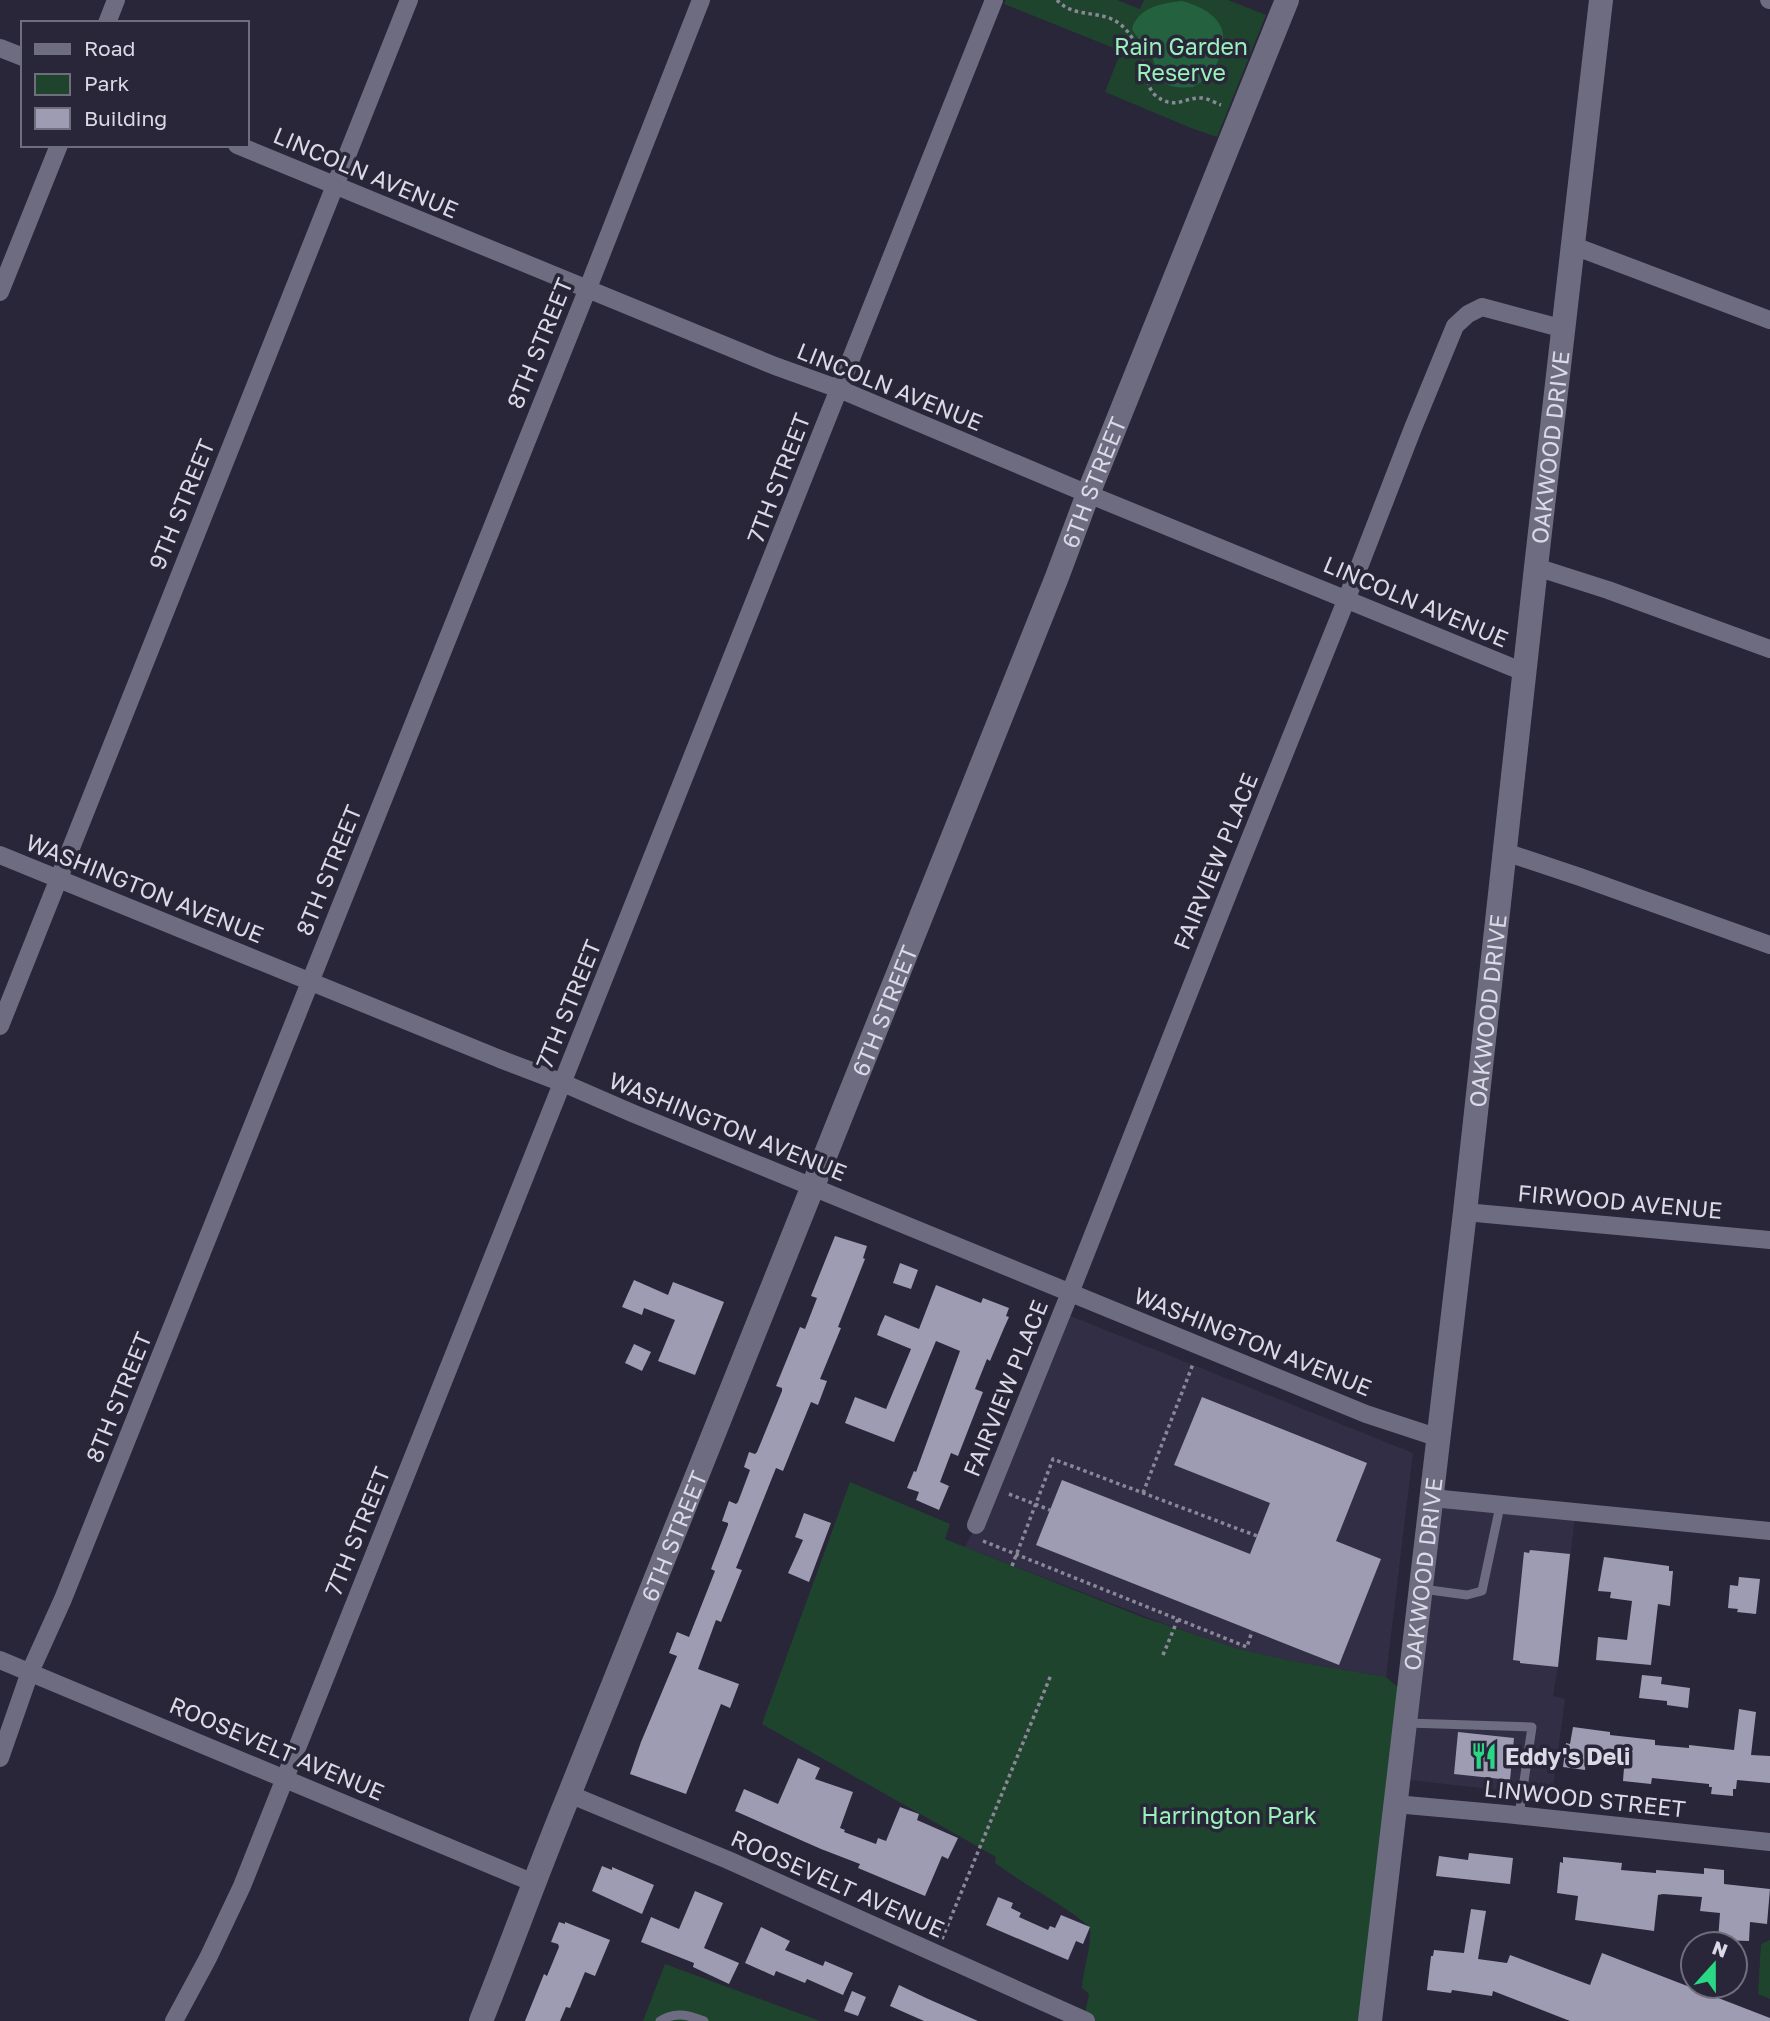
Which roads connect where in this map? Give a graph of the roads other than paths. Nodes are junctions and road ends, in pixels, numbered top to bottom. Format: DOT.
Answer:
graph roads {
  1 [pos="116,0"];
  2 [pos="409,0"];
  3 [pos="701,0"];
  4 [pos="994,0"];
  5 [pos="1287,0"];
  6 [pos="1601,0"];
  7 [pos="108,21"];
  8 [pos="0,48"];
  9 [pos="21,56"];
  10 [pos="58,147"];
  11 [pos="242,147"];
  12 [pos="334,184"];
  13 [pos="1574,247"];
  14 [pos="588,288"];
  15 [pos="0,292"];
  16 [pos="1770,320"];
  17 [pos="1564,330"];
  18 [pos="839,389"];
  19 [pos="1088,494"];
  20 [pos="1536,567"];
  21 [pos="1347,598"];
  22 [pos="1770,649"];
  23 [pos="1526,673"];
  24 [pos="1505,852"];
  25 [pos="0,855"];
  26 [pos="58,879"];
  27 [pos="1770,945"];
  28 [pos="310,981"];
  29 [pos="0,1026"];
  30 [pos="563,1083"];
  31 [pos="812,1187"];
  32 [pos="1465,1212"];
  33 [pos="1770,1240"];
  34 [pos="1070,1293"];
  35 [pos="1439,1438"];
  36 [pos="1432,1498"];
  37 [pos="1500,1506"];
  38 [pos="1770,1531"];
  39 [pos="976,1532"];
  40 [pos="1420,1589"];
  41 [pos="0,1660"];
  42 [pos="30,1672"];
  43 [pos="1405,1723"];
  44 [pos="0,1758"];
  45 [pos="285,1778"];
  46 [pos="569,1794"];
  47 [pos="1395,1804"];
  48 [pos="1519,1815"];
  49 [pos="1770,1842"];
  50 [pos="534,1883"];
  51 [pos="174,2021"];
  52 [pos="481,2021"];
  53 [pos="660,2021"];
  54 [pos="704,2021"];
  55 [pos="1086,2021"];
  56 [pos="1370,2021"];
  1 -- 7 [label="street"];
  2 -- 12 [label="street, 9TH STREET"];
  3 -- 14 [label="street, 8TH STREET"];
  4 -- 18 [label="street, 7TH STREET"];
  5 -- 19 [label="street, 6TH STREET"];
  6 -- 13 [label="street, OAKWOOD DRIVE"];
  8 -- 9 [label="street"];
  10 -- 15 [label="street"];
  11 -- 12 [label="street, LINCOLN AVENUE"];
  12 -- 14 [label="street, LINCOLN AVENUE"];
  12 -- 26 [label="street, 9TH STREET"];
  13 -- 16 [label="street"];
  13 -- 17 [label="street, OAKWOOD DRIVE"];
  14 -- 18 [label="street, LINCOLN AVENUE"];
  14 -- 28 [label="street, 8TH STREET"];
  17 -- 20 [label="street, OAKWOOD DRIVE"];
  17 -- 21 [label="street, FAIRVIEW PLACE"];
  18 -- 19 [label="street, LINCOLN AVENUE"];
  18 -- 30 [label="street, 7TH STREET"];
  19 -- 21 [label="street, LINCOLN AVENUE"];
  19 -- 31 [label="street, 6TH STREET"];
  20 -- 22 [label="street"];
  20 -- 23 [label="street, OAKWOOD DRIVE"];
  21 -- 23 [label="street, LINCOLN AVENUE"];
  21 -- 34 [label="street, FAIRVIEW PLACE"];
  23 -- 24 [label="street, OAKWOOD DRIVE"];
  24 -- 27 [label="street"];
  24 -- 32 [label="street, OAKWOOD DRIVE"];
  25 -- 26 [label="street, WASHINGTON AVENUE"];
  26 -- 28 [label="street, WASHINGTON AVENUE"];
  26 -- 29 [label="street, 9TH STREET"];
  28 -- 30 [label="street, WASHINGTON AVENUE"];
  28 -- 42 [label="street, 8TH STREET"];
  30 -- 31 [label="street, WASHINGTON AVENUE"];
  30 -- 45 [label="street, 7TH STREET"];
  31 -- 34 [label="street, WASHINGTON AVENUE"];
  31 -- 46 [label="street, 6TH STREET"];
  32 -- 33 [label="street, FIRWOOD AVENUE"];
  32 -- 35 [label="street, OAKWOOD DRIVE"];
  34 -- 35 [label="street, WASHINGTON AVENUE"];
  34 -- 39 [label="street, FAIRVIEW PLACE"];
  35 -- 36 [label="street, OAKWOOD DRIVE"];
  36 -- 37 [label="street"];
  36 -- 40 [label="street, OAKWOOD DRIVE"];
  37 -- 38 [label="street"];
  37 -- 40 [label="lane"];
  40 -- 43 [label="street, OAKWOOD DRIVE"];
  41 -- 42 [label="street, ROOSEVELT AVENUE"];
  42 -- 44 [label="street, 8TH STREET"];
  42 -- 45 [label="street, ROOSEVELT AVENUE"];
  43 -- 47 [label="street, OAKWOOD DRIVE"];
  43 -- 48 [label="lane"];
  45 -- 50 [label="street, ROOSEVELT AVENUE"];
  45 -- 51 [label="street, 7TH STREET"];
  46 -- 50 [label="street, 6TH STREET"];
  46 -- 55 [label="street, ROOSEVELT AVENUE"];
  47 -- 48 [label="street, LINWOOD STREET"];
  47 -- 56 [label="street, OAKWOOD DRIVE"];
  48 -- 49 [label="street, LINWOOD STREET"];
  50 -- 52 [label="street, 6TH STREET"];
  53 -- 54 [label="lane"];
}
